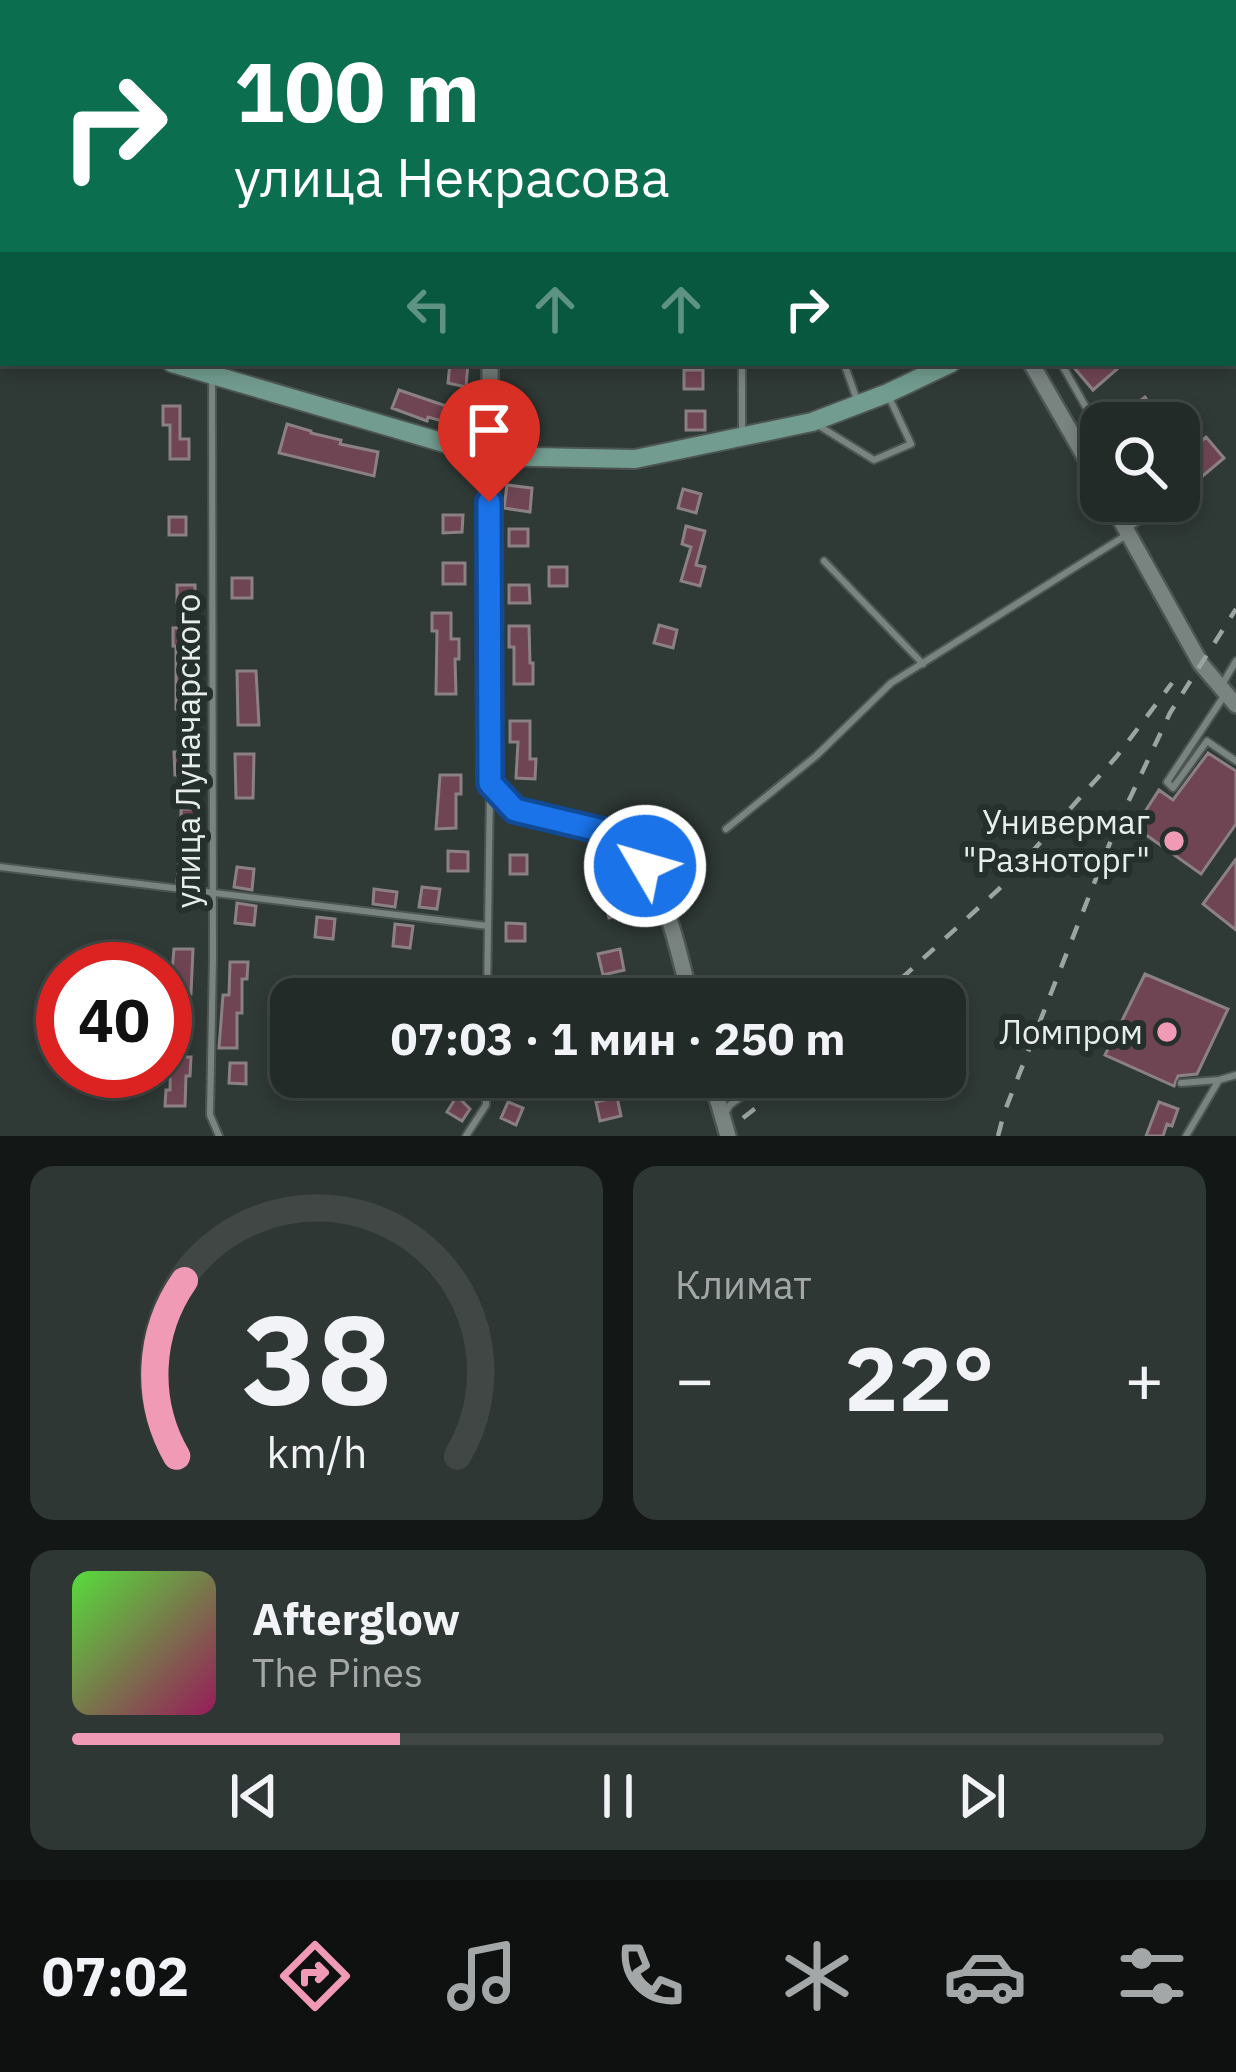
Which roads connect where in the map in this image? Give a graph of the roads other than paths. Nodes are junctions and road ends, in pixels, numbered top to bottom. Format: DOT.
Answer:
graph roads {
  1 [pos="490,366"];
  2 [pos="742,366"];
  3 [pos="845,366"];
  4 [pos="945,366"];
  5 [pos="1033,366"];
  6 [pos="1062,366"];
  7 [pos="211,369"];
  8 [pos="887,393"];
  9 [pos="1083,402"];
  10 [pos="858,404"];
  11 [pos="812,422"];
  12 [pos="742,438"];
  13 [pos="1080,448"];
  14 [pos="489,456"];
  15 [pos="1122,522"];
  16 [pos="1138,522"];
  17 [pos="1127,531"];
  18 [pos="824,561"];
  19 [pos="1236,661"];
  20 [pos="922,664"];
  21 [pos="1228,695"];
  22 [pos="1236,750"];
  23 [pos="1233,760"];
  24 [pos="490,783"];
  25 [pos="726,829"];
  26 [pos="0,867"];
  27 [pos="213,893"];
  28 [pos="488,926"];
  29 [pos="487,978"];
  30 [pos="685,978"];
  31 [pos="1236,1075"];
  32 [pos="1219,1080"];
  33 [pos="1181,1083"];
  34 [pos="486,1098"];
  35 [pos="717,1098"];
  36 [pos="740,1098"];
  37 [pos="725,1128"];
  38 [pos="219,1136"];
  39 [pos="466,1136"];
  40 [pos="1186,1136"];
  1 -- 14 [label="street"];
  2 -- 12 [label="lane"];
  3 -- 10 [label="lane"];
  4 -- 8 [label="main road"];
  5 -- 13 [label="street"];
  6 -- 9 [label="lane"];
  7 -- 14 [label="main road"];
  7 -- 27 [label="lane, улица Луначарского"];
  8 -- 10 [label="main road"];
  8 -- 11 [label="lane"];
  10 -- 11 [label="main road"];
  11 -- 12 [label="main road"];
  12 -- 14 [label="main road"];
  14 -- 24 [label="street"];
  15 -- 17 [label="street"];
  16 -- 17 [label="lane"];
  17 -- 20 [label="lane"];
  17 -- 21 [label="street"];
  18 -- 20 [label="lane"];
  19 -- 21 [label="lane"];
  20 -- 25 [label="lane"];
  21 -- 23 [label="lane"];
  22 -- 23 [label="lane"];
  24 -- 28 [label="lane"];
  24 -- 30 [label="street"];
  26 -- 27 [label="lane"];
  27 -- 28 [label="lane"];
  27 -- 38 [label="lane, улица Луначарского"];
  28 -- 29 [label="lane"];
  31 -- 32 [label="lane"];
  32 -- 33 [label="lane"];
  32 -- 40 [label="lane"];
  34 -- 39 [label="lane"];
  35 -- 37 [label="street"];
  36 -- 37 [label="lane"];
}
